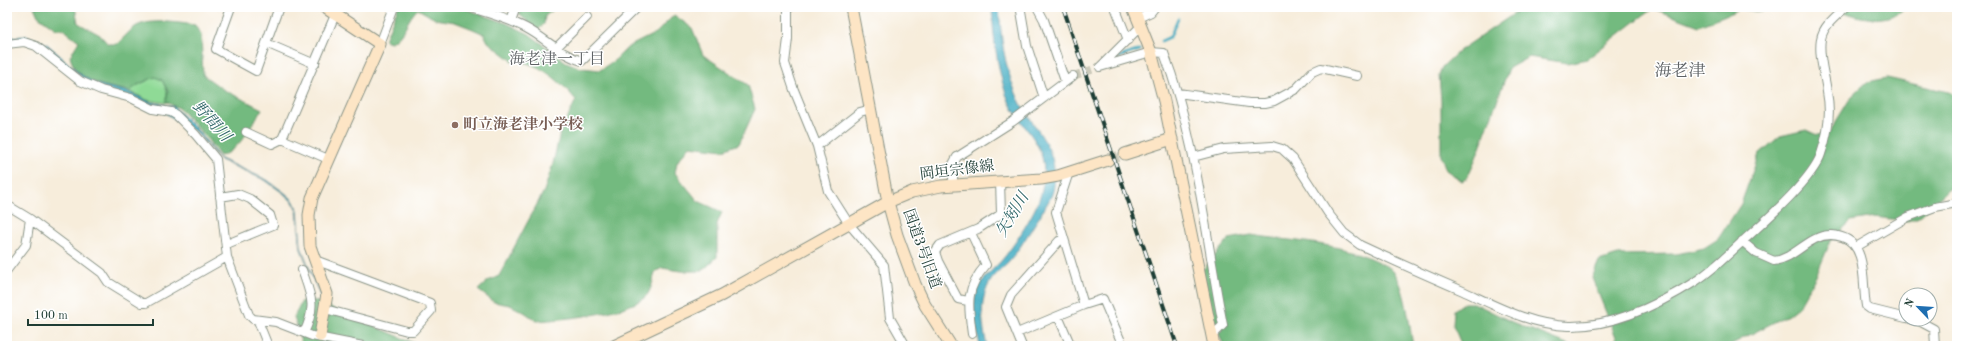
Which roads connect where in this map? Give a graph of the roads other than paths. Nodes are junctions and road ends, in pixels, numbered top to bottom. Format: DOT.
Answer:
graph roads {
  1 [pos="231,7"];
  2 [pos="279,7"];
  3 [pos="324,7"];
  4 [pos="394,7"];
  5 [pos="468,7"];
  6 [pos="516,7"];
  7 [pos="637,7"];
  8 [pos="788,7"];
  9 [pos="851,7"];
  10 [pos="1021,7"];
  11 [pos="1037,7"];
  12 [pos="1133,7"];
  13 [pos="1155,7"];
  14 [pos="1846,7"];
  15 [pos="1116,8"];
  16 [pos="335,15"];
  17 [pos="587,17"];
  18 [pos="511,21"];
  19 [pos="1140,22"];
  20 [pos="1128,40"];
  21 [pos="266,43"];
  22 [pos="7,44"];
  23 [pos="380,44"];
  24 [pos="556,48"];
  25 [pos="1151,52"];
  26 [pos="315,64"];
  27 [pos="1073,76"];
  28 [pos="1357,76"];
  29 [pos="1064,81"];
  30 [pos="1178,93"];
  31 [pos="1044,98"];
  32 [pos="871,109"];
  33 [pos="246,132"];
  34 [pos="282,139"];
  35 [pos="1172,139"];
  36 [pos="817,146"];
  37 [pos="1125,154"];
  38 [pos="1194,157"];
  39 [pos="328,159"];
  40 [pos="1108,160"];
  41 [pos="1069,172"];
  42 [pos="1000,181"];
  43 [pos="953,184"];
  44 [pos="220,197"];
  45 [pos="888,202"];
  46 [pos="1957,203"];
  47 [pos="7,206"];
  48 [pos="30,219"];
  49 [pos="849,224"];
  50 [pos="971,233"];
  51 [pos="1064,238"];
  52 [pos="1742,241"];
  53 [pos="227,244"];
  54 [pos="1856,247"];
  55 [pos="227,257"];
  56 [pos="315,260"];
  57 [pos="7,270"];
  58 [pos="302,270"];
  59 [pos="968,301"];
  60 [pos="1084,304"];
  61 [pos="325,309"];
  62 [pos="1058,316"];
  63 [pos="1898,316"];
  64 [pos="258,321"];
  65 [pos="1930,327"];
  66 [pos="304,333"];
  67 [pos="972,334"];
  68 [pos="1016,334"];
  69 [pos="320,336"];
  70 [pos="1214,341"];
  71 [pos="903,345"];
  72 [pos="268,346"];
  73 [pos="363,346"];
  74 [pos="614,346"];
  75 [pos="951,346"];
  76 [pos="1022,346"];
  77 [pos="1071,346"];
  78 [pos="1123,346"];
  79 [pos="1935,346"];
  1 -- 21 [label="street"];
  2 -- 21 [label="street"];
  3 -- 16 [label="street"];
  4 -- 23 [label="street"];
  5 -- 18 [label="street"];
  6 -- 18 [label="street"];
  7 -- 24 [label="street"];
  8 -- 36 [label="street"];
  9 -- 32 [label="street"];
  10 -- 31 [label="street"];
  11 -- 29 [label="street"];
  12 -- 19 [label="street"];
  13 -- 19 [label="street"];
  14 -- 52 [label="street"];
  15 -- 20 [label="street"];
  16 -- 23 [label="street"];
  16 -- 26 [label="street"];
  17 -- 24 [label="street"];
  18 -- 24 [label="street"];
  19 -- 20 [label="street"];
  19 -- 25 [label="street"];
  20 -- 25 [label="street"];
  21 -- 26 [label="street"];
  22 -- 44 [label="street"];
  23 -- 39 [label="street"];
  25 -- 30 [label="street"];
  25 -- 35 [label="street"];
  26 -- 34 [label="street"];
  27 -- 29 [label="street"];
  28 -- 30 [label="street"];
  29 -- 31 [label="street"];
  30 -- 38 [label="street"];
  31 -- 43 [label="street"];
  32 -- 36 [label="street"];
  32 -- 45 [label="street"];
  33 -- 34 [label="street"];
  34 -- 39 [label="street"];
  35 -- 37 [label="street"];
  35 -- 70 [label="street"];
  36 -- 49 [label="street"];
  38 -- 52 [label="street"];
  38 -- 70 [label="street"];
  39 -- 56 [label="street"];
  40 -- 41 [label="street, 岡垣宗像線"];
  41 -- 42 [label="street, 岡垣宗像線"];
  41 -- 51 [label="street"];
  42 -- 43 [label="street, 岡垣宗像線"];
  42 -- 50 [label="street"];
  43 -- 45 [label="street, 岡垣宗像線"];
  44 -- 53 [label="street"];
  44 -- 53 [label="street"];
  45 -- 49 [label="street, 岡垣宗像線"];
  45 -- 75 [label="street, 国道3号旧道"];
  46 -- 54 [label="street"];
  47 -- 48 [label="street"];
  48 -- 55 [label="street"];
  48 -- 57 [label="street"];
  49 -- 71 [label="street"];
  49 -- 74 [label="street, 岡垣宗像線"];
  50 -- 59 [label="street"];
  50 -- 59 [label="street"];
  51 -- 60 [label="street"];
  51 -- 68 [label="street"];
  52 -- 54 [label="street"];
  53 -- 55 [label="street"];
  54 -- 63 [label="street"];
  55 -- 64 [label="street"];
  56 -- 61 [label="street"];
  56 -- 61 [label="street"];
  58 -- 66 [label="street"];
  59 -- 67 [label="street"];
  60 -- 62 [label="street"];
  60 -- 78 [label="street"];
  61 -- 69 [label="street"];
  62 -- 68 [label="street"];
  62 -- 77 [label="street"];
  64 -- 66 [label="street"];
  64 -- 72 [label="street"];
  65 -- 79 [label="street"];
  66 -- 69 [label="street"];
  68 -- 76 [label="street"];
  69 -- 73 [label="street"];
}
